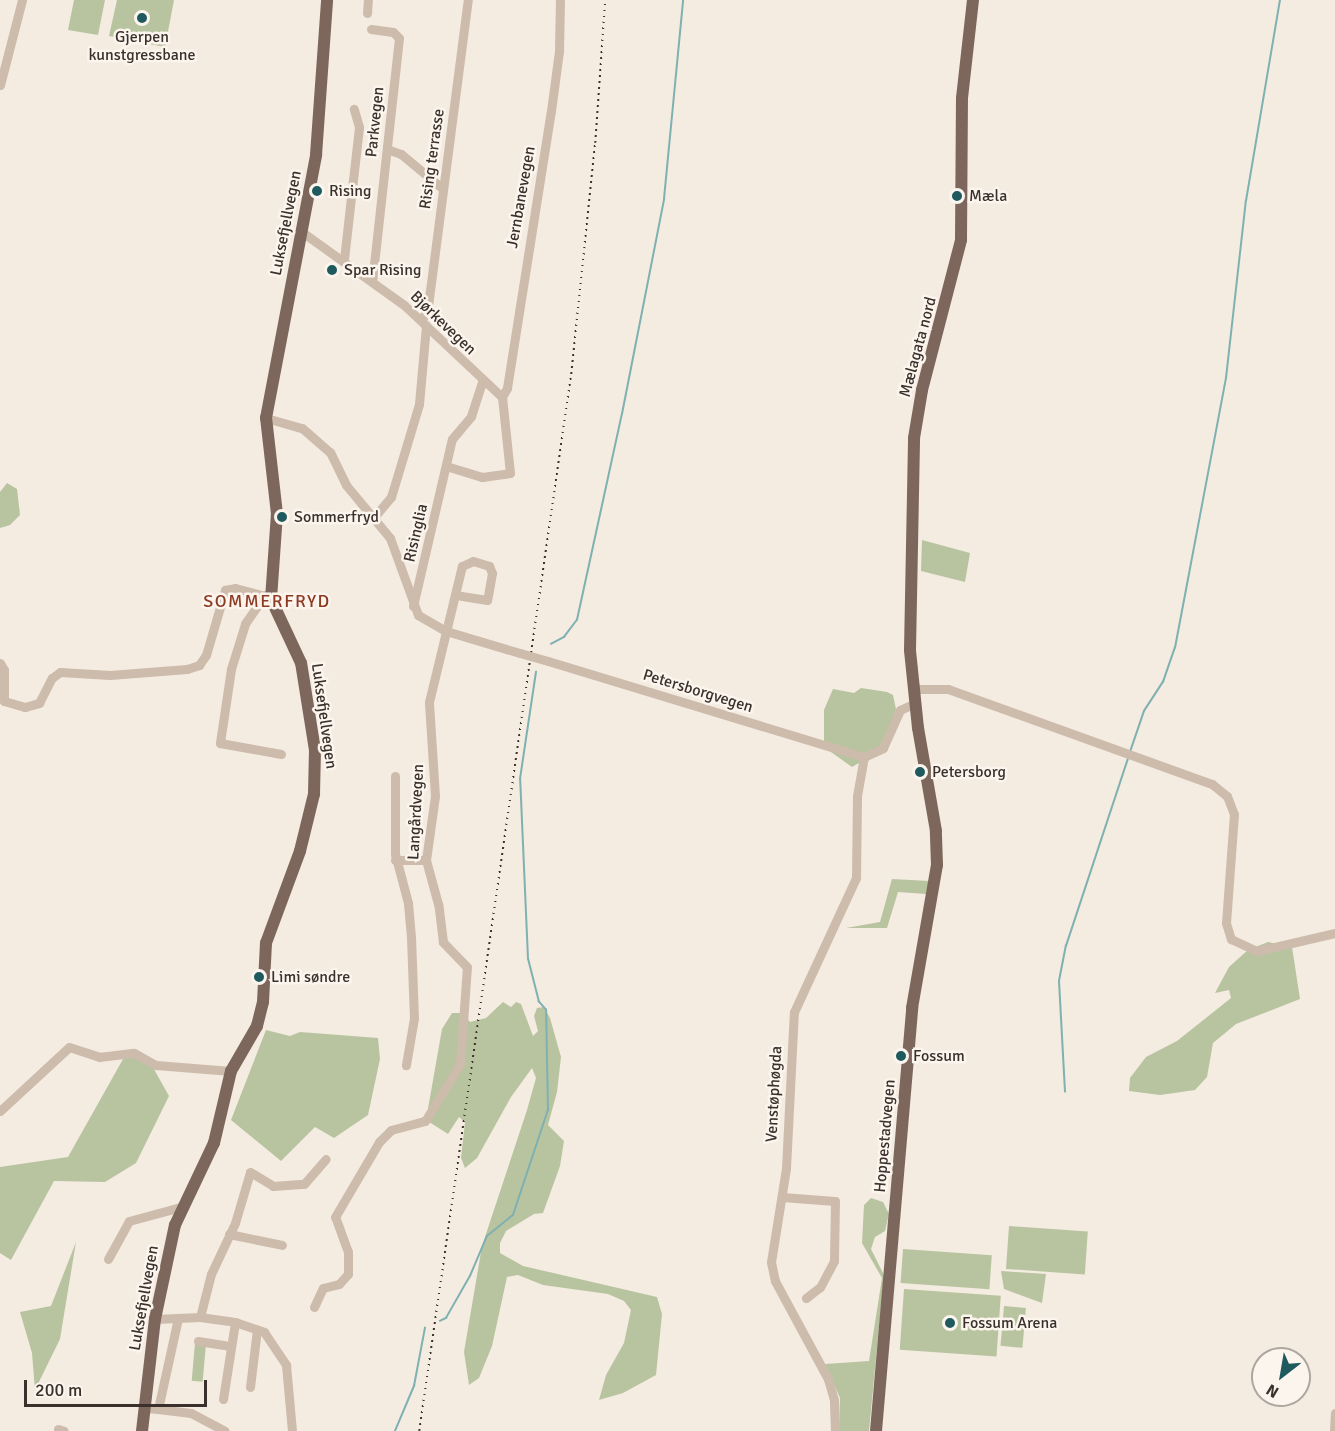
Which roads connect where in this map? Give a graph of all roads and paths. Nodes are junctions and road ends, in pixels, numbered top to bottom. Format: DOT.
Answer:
graph roads {
  1 [pos="22,0"];
  2 [pos="327,0"];
  3 [pos="368,0"];
  4 [pos="468,0"];
  5 [pos="560,0"];
  6 [pos="973,0"];
  7 [pos="367,13"];
  8 [pos="371,29"];
  9 [pos="0,85"];
  10 [pos="354,109"];
  11 [pos="387,149"];
  12 [pos="442,188"];
  13 [pos="302,232"];
  14 [pos="344,260"];
  15 [pos="372,280"];
  16 [pos="424,323"];
  17 [pos="482,382"];
  18 [pos="502,397"];
  19 [pos="266,418"];
  20 [pos="446,466"];
  21 [pos="375,516"];
  22 [pos="266,594"];
  23 [pos="456,595"];
  24 [pos="413,606"];
  25 [pos="446,631"];
  26 [pos="0,663"];
  27 [pos="913,689"];
  28 [pos="915,704"];
  29 [pos="281,754"];
  30 [pos="864,757"];
  31 [pos="395,776"];
  32 [pos="395,860"];
  33 [pos="426,860"];
  34 [pos="1335,933"];
  35 [pos="406,1065"];
  36 [pos="231,1071"];
  37 [pos="0,1111"];
  38 [pos="326,1159"];
  39 [pos="782,1197"];
  40 [pos="181,1207"];
  41 [pos="229,1234"];
  42 [pos="282,1245"];
  43 [pos="108,1259"];
  44 [pos="806,1298"];
  45 [pos="314,1307"];
  46 [pos="200,1317"];
  47 [pos="178,1318"];
  48 [pos="155,1319"];
  49 [pos="234,1322"];
  50 [pos="257,1329"];
  51 [pos="198,1341"];
  52 [pos="231,1346"];
  53 [pos="250,1387"];
  54 [pos="220,1395"];
  55 [pos="153,1410"];
  56 [pos="1335,1413"];
  57 [pos="142,1431"];
  58 [pos="225,1431"];
  59 [pos="292,1431"];
  60 [pos="835,1431"];
  61 [pos="876,1431"];
  62 [pos="1334,1431"];
  1 -- 9 [label="street"];
  2 -- 13 [label="main road, Luksefjellvegen"];
  3 -- 7 [label="street"];
  4 -- 12 [label="street, Rising terrasse"];
  5 -- 18 [label="street, Jernbanevegen"];
  6 -- 27 [label="main road, Mælagata nord"];
  8 -- 11 [label="street, Parkvegen"];
  10 -- 14 [label="street"];
  11 -- 12 [label="street"];
  11 -- 15 [label="street, Parkvegen"];
  12 -- 16 [label="street, Rising terrasse"];
  13 -- 14 [label="street, Bjørkevegen"];
  13 -- 19 [label="main road, Luksefjellvegen"];
  14 -- 15 [label="street, Bjørkevegen"];
  15 -- 16 [label="street, Bjørkevegen"];
  16 -- 17 [label="street, Bjørkevegen"];
  16 -- 21 [label="street, Rising terrasse"];
  17 -- 18 [label="street, Bjørkevegen"];
  17 -- 20 [label="street, Risinglia"];
  18 -- 20 [label="street"];
  19 -- 21 [label="street"];
  19 -- 22 [label="main road, Luksefjellvegen"];
  20 -- 24 [label="street, Risinglia"];
  21 -- 24 [label="street"];
  22 -- 26 [label="street"];
  22 -- 29 [label="street"];
  22 -- 36 [label="main road, Luksefjellvegen"];
  23 -- 23 [label="street"];
  23 -- 25 [label="street"];
  24 -- 25 [label="street, Petersborgvegen"];
  25 -- 30 [label="street, Petersborgvegen, bridge"];
  25 -- 33 [label="street, Langårdvegen"];
  27 -- 28 [label="main road, Mælagata nord"];
  27 -- 34 [label="street"];
  28 -- 30 [label="street"];
  28 -- 61 [label="main road, Hoppestadvegen"];
  30 -- 39 [label="street, Venstøphøgda"];
  31 -- 32 [label="street, Langårdvegen"];
  32 -- 33 [label="street"];
  32 -- 35 [label="street, Langårdvegen"];
  33 -- 45 [label="street, Langårdvegen"];
  36 -- 37 [label="street"];
  36 -- 40 [label="main road, Luksefjellvegen"];
  38 -- 41 [label="street"];
  39 -- 44 [label="street"];
  39 -- 60 [label="street, Venstøphøgda"];
  40 -- 43 [label="street"];
  40 -- 48 [label="main road, Luksefjellvegen"];
  41 -- 42 [label="street"];
  41 -- 46 [label="street"];
  46 -- 47 [label="street"];
  46 -- 49 [label="street"];
  47 -- 48 [label="street"];
  47 -- 55 [label="street"];
  48 -- 55 [label="main road, Luksefjellvegen"];
  49 -- 50 [label="street"];
  49 -- 52 [label="street"];
  50 -- 53 [label="street"];
  50 -- 59 [label="street"];
  51 -- 52 [label="street"];
  52 -- 54 [label="street"];
  55 -- 57 [label="main road, Luksefjellvegen"];
  55 -- 58 [label="street"];
  56 -- 62 [label="street"];
}
